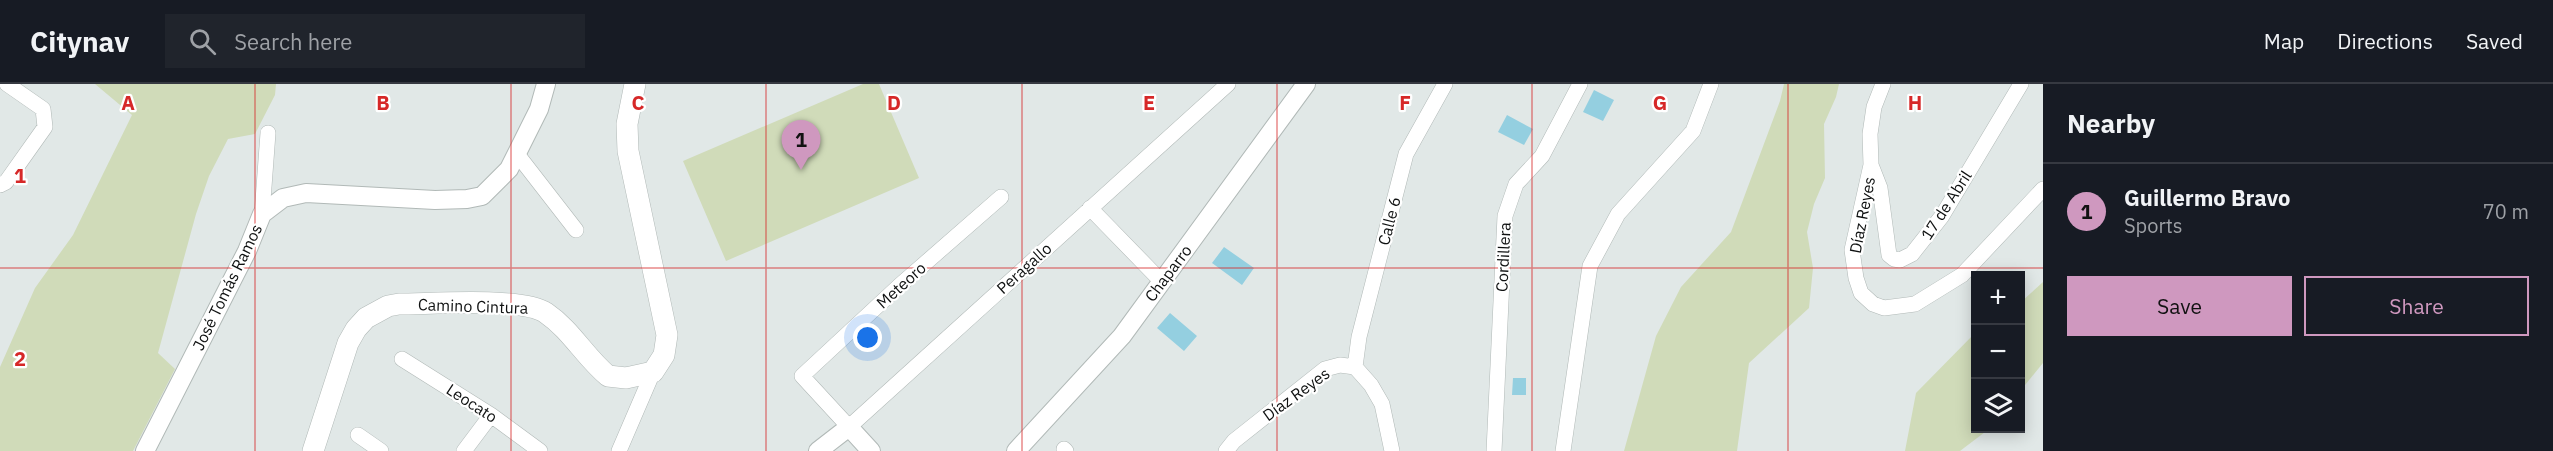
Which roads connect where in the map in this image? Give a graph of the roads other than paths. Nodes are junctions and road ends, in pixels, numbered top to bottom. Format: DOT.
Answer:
graph roads {
  1 [pos="7,84"];
  2 [pos="546,84"];
  3 [pos="635,84"];
  4 [pos="1228,84"];
  5 [pos="1306,84"];
  6 [pos="1445,84"];
  7 [pos="1580,84"];
  8 [pos="1712,84"];
  9 [pos="1883,84"];
  10 [pos="2021,84"];
  11 [pos="268,134"];
  12 [pos="517,154"];
  13 [pos="1871,165"];
  14 [pos="0,184"];
  15 [pos="2043,189"];
  16 [pos="1001,197"];
  17 [pos="1090,208"];
  18 [pos="262,214"];
  19 [pos="576,230"];
  20 [pos="1162,282"];
  21 [pos="402,358"];
  22 [pos="1355,367"];
  23 [pos="653,372"];
  24 [pos="490,415"];
  25 [pos="849,427"];
  26 [pos="358,435"];
  27 [pos="145,451"];
  28 [pos="313,451"];
  29 [pos="381,451"];
  30 [pos="464,451"];
  31 [pos="540,451"];
  32 [pos="619,451"];
  33 [pos="818,451"];
  34 [pos="871,451"];
  35 [pos="1016,451"];
  36 [pos="1227,451"];
  37 [pos="1392,451"];
  38 [pos="1494,451"];
  39 [pos="1563,451"];
  1 -- 14 [label="street"];
  2 -- 12 [label="street, José Tomás Ramos"];
  3 -- 23 [label="main road"];
  4 -- 17 [label="street, Peragallo"];
  5 -- 20 [label="street, Chaparro"];
  6 -- 22 [label="street, Calle 6"];
  7 -- 38 [label="street, Cordillera"];
  8 -- 39 [label="street"];
  9 -- 13 [label="street, Díaz Reyes"];
  10 -- 13 [label="street, 17 de Abril"];
  11 -- 18 [label="street"];
  12 -- 18 [label="street, José Tomás Ramos"];
  12 -- 19 [label="street"];
  13 -- 15 [label="street, Díaz Reyes"];
  16 -- 25 [label="street, Meteoro"];
  17 -- 20 [label="street"];
  17 -- 25 [label="street, Peragallo"];
  18 -- 27 [label="street, José Tomás Ramos"];
  20 -- 35 [label="street, Chaparro"];
  21 -- 24 [label="street, Leocato"];
  22 -- 36 [label="street, Díaz Reyes"];
  22 -- 37 [label="street, Díaz Reyes"];
  23 -- 28 [label="main road, Camino Cintura"];
  23 -- 32 [label="street"];
  24 -- 30 [label="street"];
  24 -- 31 [label="street, Leocato"];
  25 -- 33 [label="street, Peragallo"];
  25 -- 34 [label="street"];
  26 -- 29 [label="street"];
}
